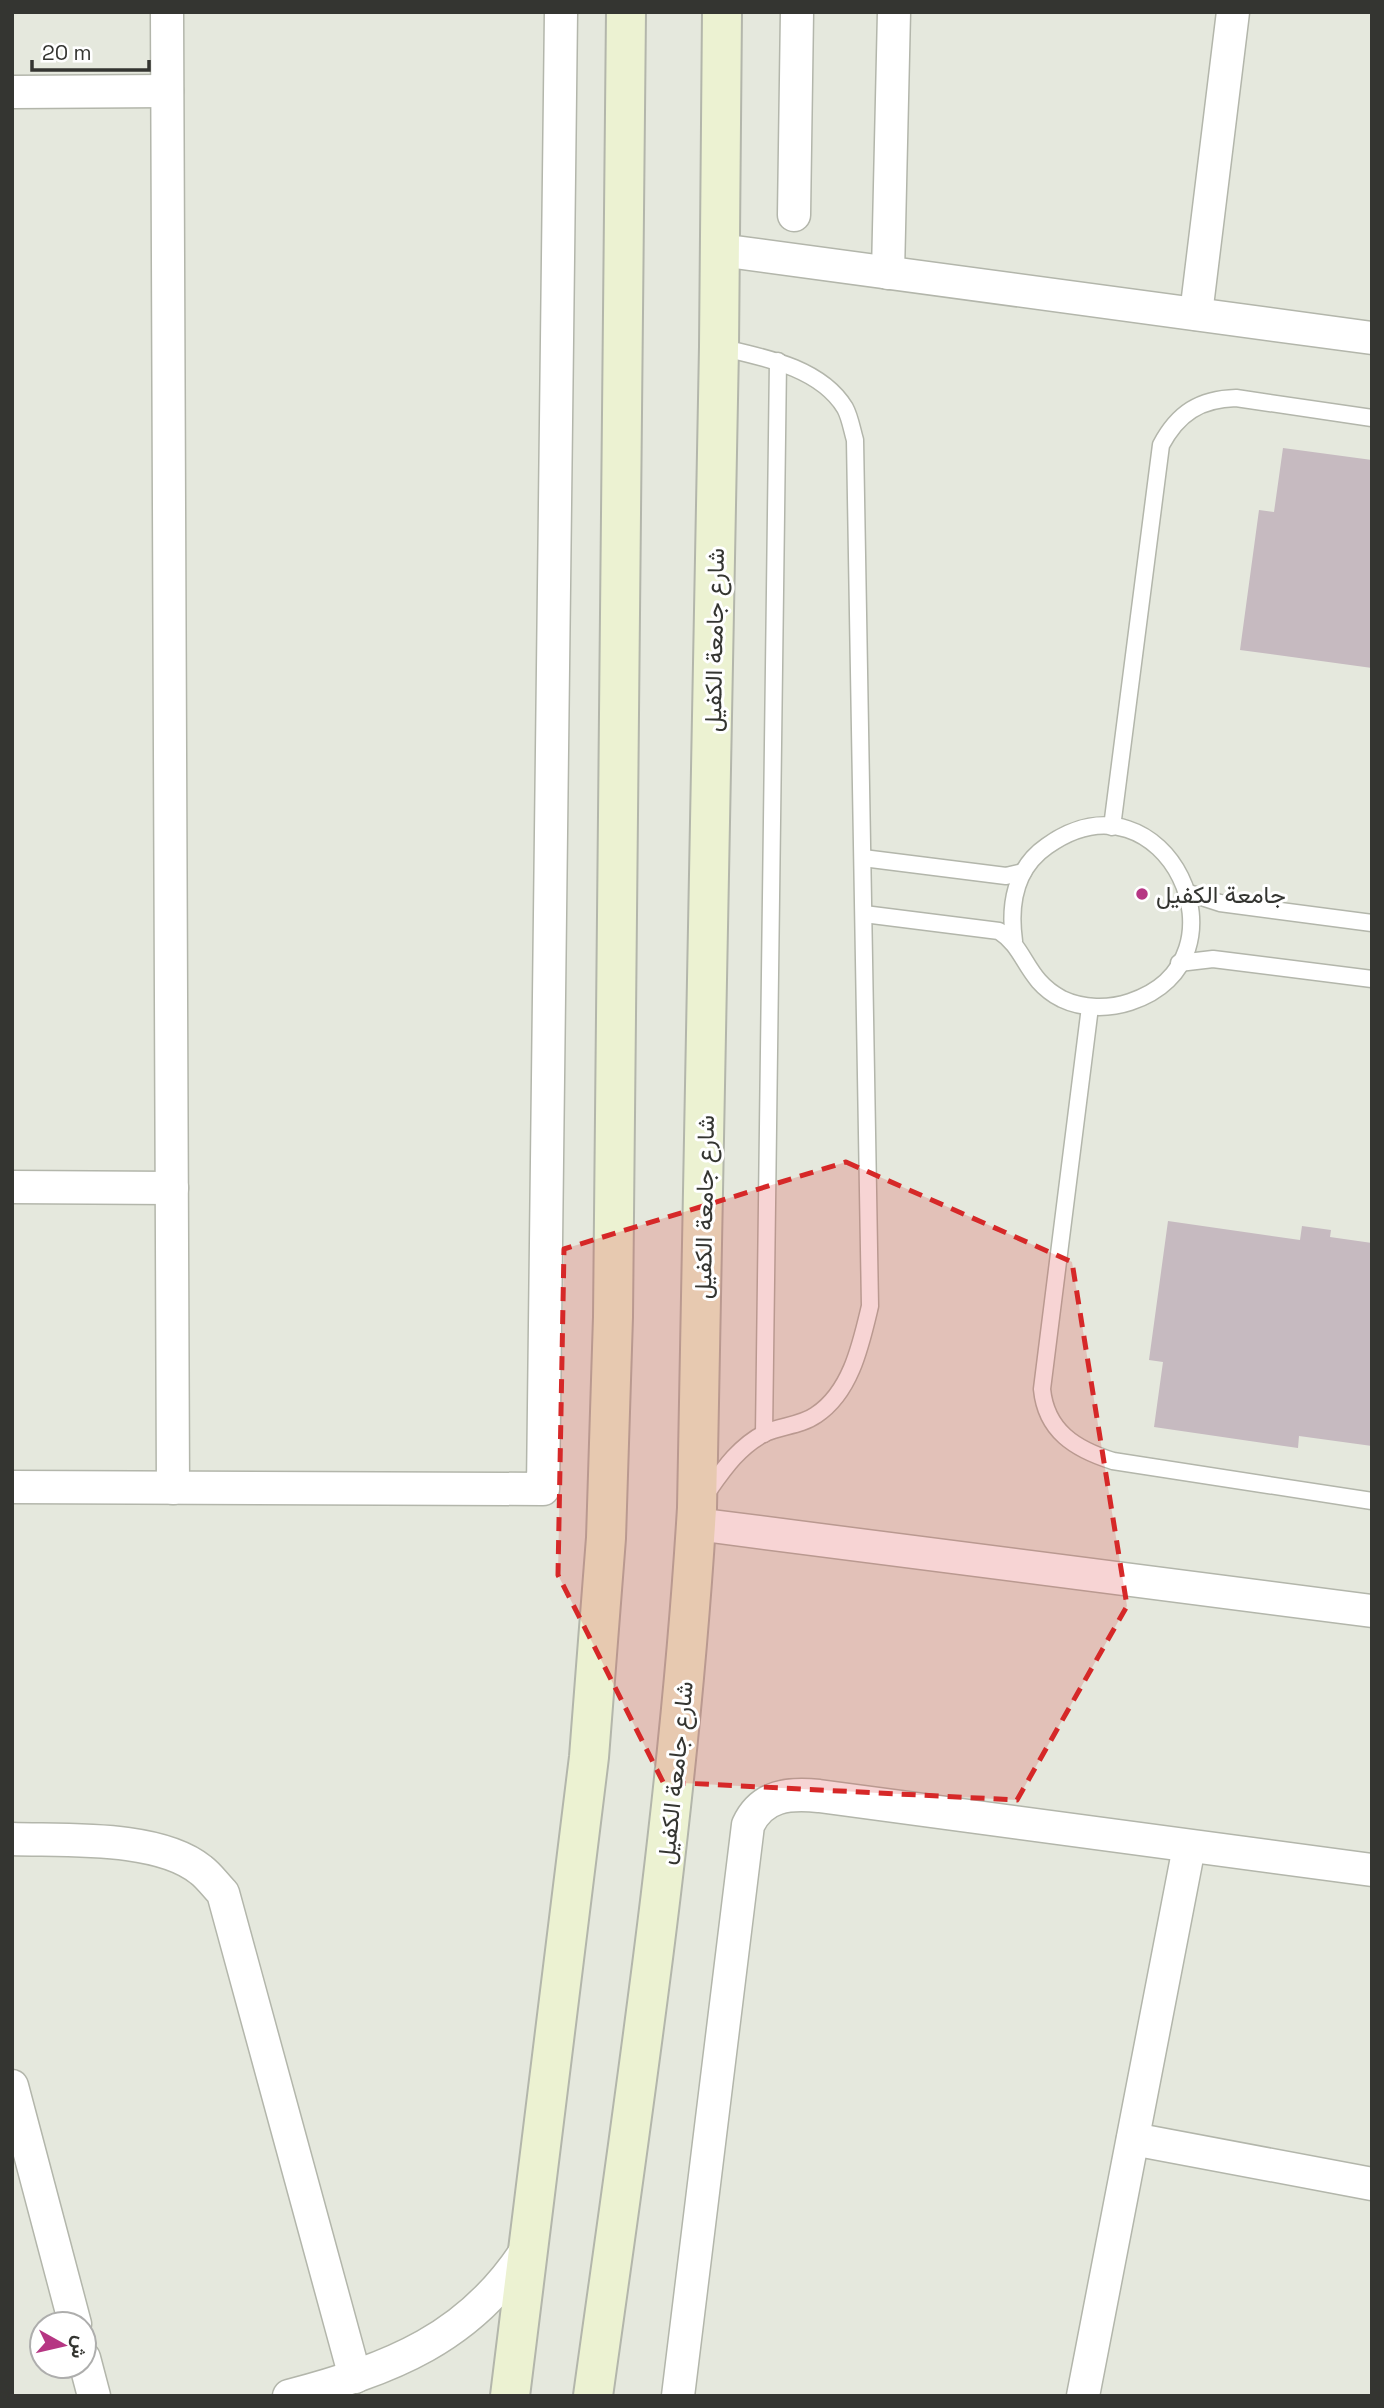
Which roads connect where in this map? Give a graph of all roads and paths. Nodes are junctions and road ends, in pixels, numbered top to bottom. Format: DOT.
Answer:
graph roads {
  1 [pos="167,12"];
  2 [pos="561,12"];
  3 [pos="625,12"];
  4 [pos="722,12"];
  5 [pos="797,12"];
  6 [pos="894,12"];
  7 [pos="1233,12"];
  8 [pos="167,90"];
  9 [pos="12,92"];
  10 [pos="794,215"];
  11 [pos="720,250"];
  12 [pos="888,273"];
  13 [pos="1196,314"];
  14 [pos="1372,338"];
  15 [pos="719,347"];
  16 [pos="778,361"];
  17 [pos="1372,418"];
  18 [pos="1112,827"];
  19 [pos="863,858"];
  20 [pos="1023,872"];
  21 [pos="1189,893"];
  22 [pos="864,914"];
  23 [pos="1372,923"];
  24 [pos="1014,941"];
  25 [pos="1179,963"];
  26 [pos="1372,979"];
  27 [pos="1090,1007"];
  28 [pos="12,1187"];
  29 [pos="172,1188"];
  30 [pos="764,1434"];
  31 [pos="12,1487"];
  32 [pos="173,1488"];
  33 [pos="1372,1501"];
  34 [pos="696,1516"];
  35 [pos="1372,1611"];
  36 [pos="12,1839"];
  37 [pos="1189,1847"];
  38 [pos="1372,1870"];
  39 [pos="12,2086"];
  40 [pos="1133,2139"];
  41 [pos="1372,2184"];
  42 [pos="529,2245"];
  43 [pos="71,2310"];
  44 [pos="355,2377"];
  45 [pos="290,2396"];
  46 [pos="510,2396"];
  47 [pos="593,2396"];
  48 [pos="678,2396"];
  49 [pos="1083,2396"];
  1 -- 8 [label="street"];
  2 -- 32 [label="street"];
  3 -- 42 [label="main road"];
  4 -- 11 [label="main road, شارع جامعة الكفيل"];
  5 -- 10 [label="street"];
  6 -- 12 [label="street"];
  7 -- 13 [label="street"];
  8 -- 9 [label="street"];
  8 -- 29 [label="street"];
  11 -- 12 [label="street"];
  11 -- 15 [label="main road, شارع جامعة الكفيل"];
  12 -- 13 [label="street"];
  13 -- 14 [label="street"];
  15 -- 16 [label="lane"];
  15 -- 34 [label="main road, شارع جامعة الكفيل"];
  16 -- 19 [label="lane"];
  16 -- 30 [label="lane"];
  17 -- 18 [label="lane"];
  18 -- 20 [label="lane"];
  18 -- 21 [label="lane"];
  19 -- 20 [label="lane"];
  19 -- 22 [label="lane"];
  20 -- 24 [label="lane"];
  21 -- 23 [label="lane"];
  21 -- 25 [label="lane"];
  22 -- 24 [label="lane"];
  22 -- 30 [label="lane"];
  24 -- 27 [label="lane"];
  25 -- 26 [label="lane"];
  25 -- 27 [label="lane"];
  27 -- 33 [label="lane"];
  28 -- 29 [label="street"];
  29 -- 32 [label="street"];
  30 -- 34 [label="lane"];
  31 -- 32 [label="street"];
  34 -- 35 [label="street"];
  34 -- 47 [label="main road, شارع جامعة الكفيل"];
  36 -- 44 [label="street"];
  37 -- 38 [label="street"];
  37 -- 40 [label="street"];
  37 -- 48 [label="street"];
  39 -- 43 [label="street"];
  40 -- 41 [label="street"];
  40 -- 49 [label="street"];
  42 -- 44 [label="street"];
  42 -- 46 [label="main road"];
  44 -- 45 [label="street"];
}
